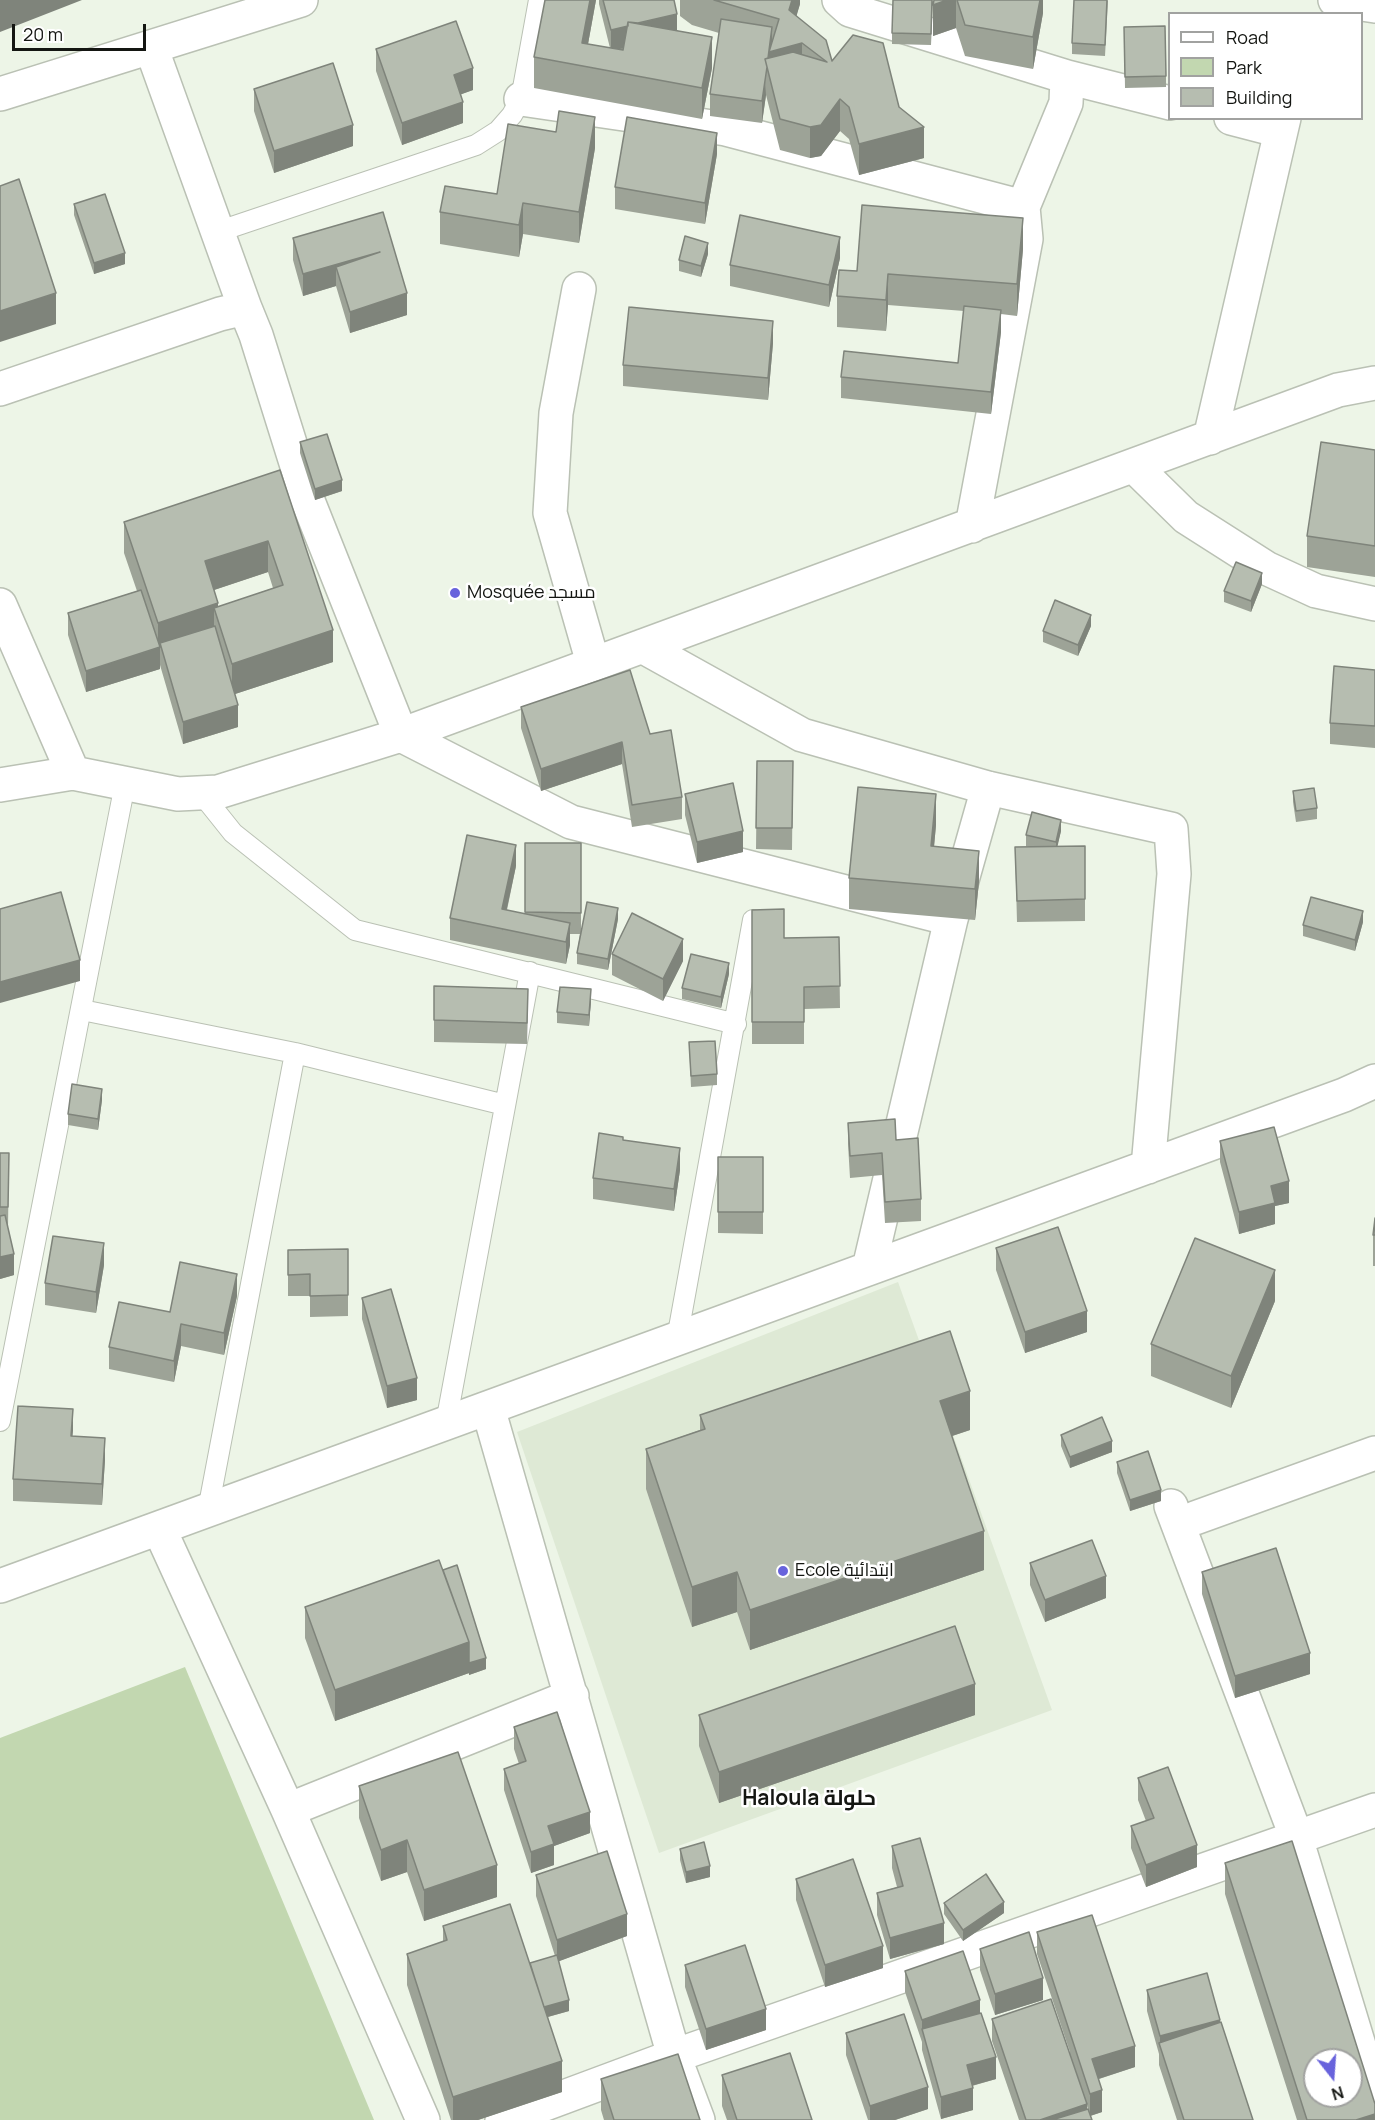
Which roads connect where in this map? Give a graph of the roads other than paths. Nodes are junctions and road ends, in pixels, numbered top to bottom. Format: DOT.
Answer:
graph roads {
  1 [pos="301,0"];
  2 [pos="539,0"];
  3 [pos="839,0"];
  4 [pos="1335,0"];
  5 [pos="1375,6"];
  6 [pos="151,47"];
  7 [pos="1067,77"];
  8 [pos="0,94"];
  9 [pos="521,99"];
  10 [pos="1168,102"];
  11 [pos="1246,120"];
  12 [pos="1282,125"];
  13 [pos="1023,207"];
  14 [pos="217,232"];
  15 [pos="579,289"];
  16 [pos="245,308"];
  17 [pos="1375,383"];
  18 [pos="0,389"];
  19 [pos="1210,438"];
  20 [pos="1134,466"];
  21 [pos="972,526"];
  22 [pos="1375,604"];
  23 [pos="0,605"];
  24 [pos="642,646"];
  25 [pos="593,663"];
  26 [pos="401,735"];
  27 [pos="73,773"];
  28 [pos="0,784"];
  29 [pos="125,784"];
  30 [pos="988,788"];
  31 [pos="201,793"];
  32 [pos="951,919"];
  33 [pos="753,920"];
  34 [pos="530,972"];
  35 [pos="82,1010"];
  36 [pos="736,1024"];
  37 [pos="295,1053"];
  38 [pos="1375,1081"];
  39 [pos="505,1105"];
  40 [pos="1148,1167"];
  41 [pos="869,1268"];
  42 [pos="677,1339"];
  43 [pos="488,1408"];
  44 [pos="0,1421"];
  45 [pos="446,1423"];
  46 [pos="1375,1453"];
  47 [pos="208,1510"];
  48 [pos="159,1528"];
  49 [pos="0,1586"];
  50 [pos="572,1696"];
  51 [pos="288,1810"];
  52 [pos="1375,1810"];
  53 [pos="1295,1838"];
  54 [pos="674,2056"];
  55 [pos="1375,2098"];
  56 [pos="423,2120"];
  57 [pos="502,2120"];
  58 [pos="698,2120"];
  1 -- 6 [label="street"];
  2 -- 9 [label="lane"];
  3 -- 7 [label="street"];
  4 -- 5 [label="street"];
  6 -- 8 [label="street"];
  6 -- 14 [label="street"];
  7 -- 10 [label="street"];
  7 -- 13 [label="street"];
  9 -- 13 [label="street"];
  9 -- 14 [label="lane"];
  11 -- 12 [label="street"];
  12 -- 19 [label="street"];
  13 -- 21 [label="street"];
  14 -- 16 [label="street"];
  15 -- 25 [label="street"];
  16 -- 18 [label="street"];
  16 -- 26 [label="street"];
  17 -- 19 [label="street"];
  19 -- 20 [label="street"];
  20 -- 21 [label="street"];
  20 -- 22 [label="street"];
  21 -- 24 [label="street"];
  23 -- 27 [label="street"];
  24 -- 25 [label="street"];
  24 -- 30 [label="street"];
  25 -- 26 [label="street"];
  26 -- 31 [label="street"];
  26 -- 32 [label="street"];
  27 -- 28 [label="street"];
  27 -- 29 [label="street"];
  29 -- 31 [label="street"];
  29 -- 35 [label="lane"];
  30 -- 32 [label="street"];
  30 -- 40 [label="street"];
  31 -- 34 [label="lane"];
  32 -- 41 [label="street"];
  33 -- 36 [label="lane"];
  34 -- 36 [label="lane"];
  34 -- 39 [label="lane"];
  35 -- 37 [label="lane"];
  35 -- 44 [label="lane"];
  36 -- 42 [label="lane"];
  37 -- 39 [label="lane"];
  37 -- 47 [label="lane"];
  38 -- 40 [label="street"];
  39 -- 45 [label="lane"];
  40 -- 41 [label="street"];
  41 -- 42 [label="street"];
  42 -- 43 [label="street"];
  43 -- 45 [label="street"];
  43 -- 50 [label="street"];
  45 -- 47 [label="street"];
  46 -- 53 [label="street"];
  47 -- 48 [label="street"];
  48 -- 49 [label="street"];
  48 -- 51 [label="street"];
  50 -- 51 [label="street"];
  50 -- 54 [label="street"];
  51 -- 56 [label="street"];
  52 -- 53 [label="street"];
  53 -- 54 [label="street"];
  53 -- 55 [label="street"];
  54 -- 57 [label="street"];
  54 -- 58 [label="street"];
}
